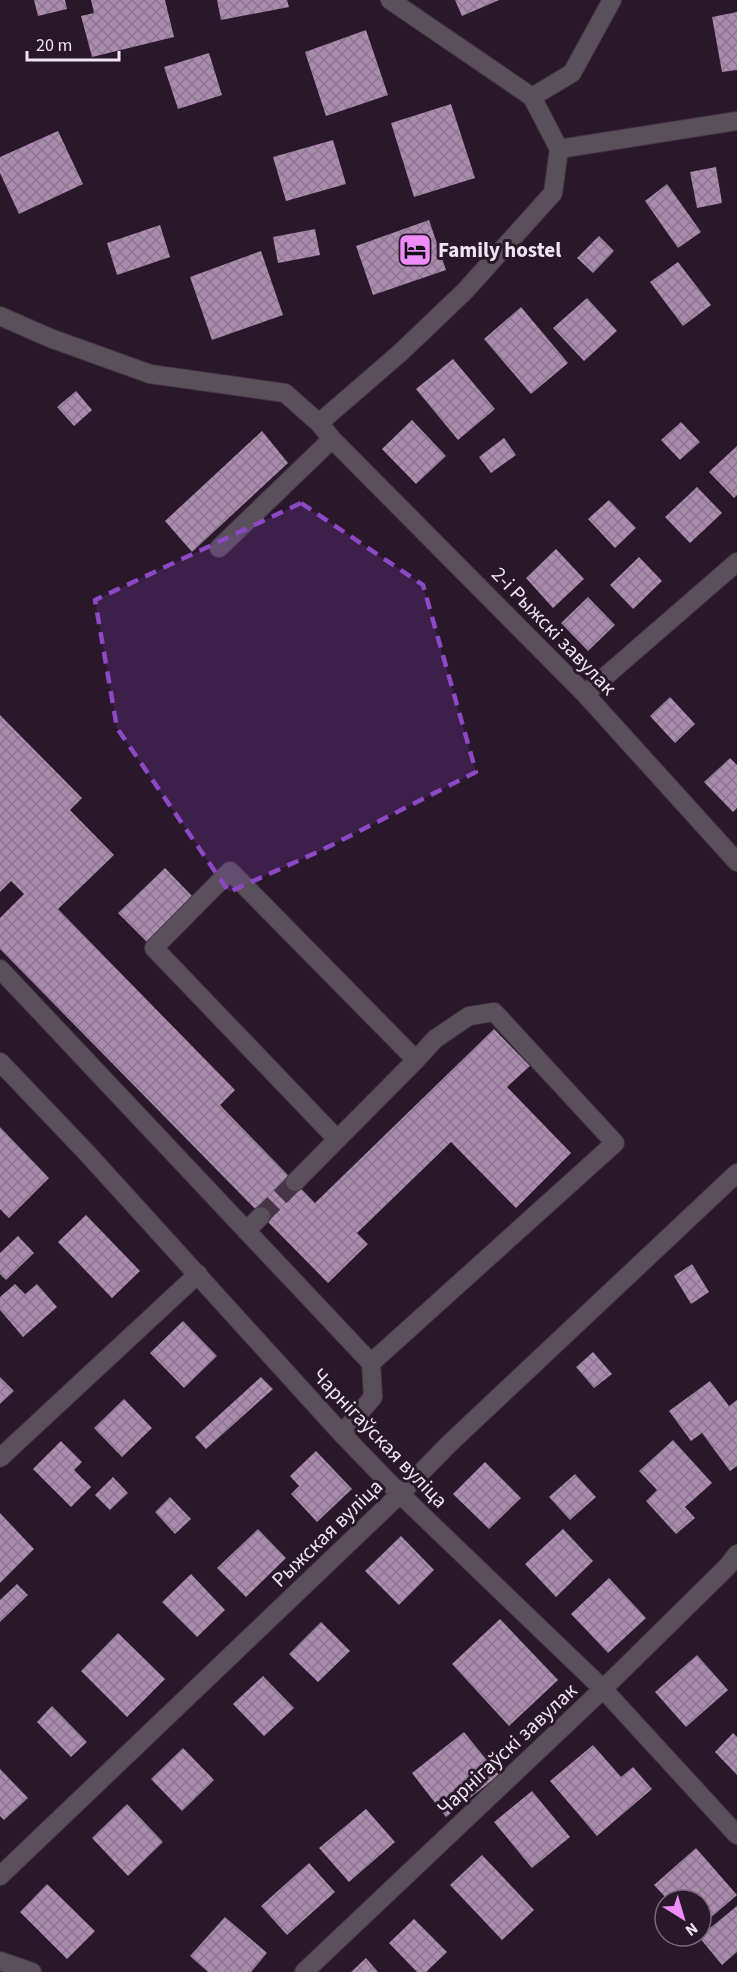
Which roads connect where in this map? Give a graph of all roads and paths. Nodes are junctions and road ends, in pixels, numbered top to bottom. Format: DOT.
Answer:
graph roads {
  1 [pos="390,0"];
  2 [pos="612,0"];
  3 [pos="532,97"];
  4 [pos="737,121"];
  5 [pos="559,149"];
  6 [pos="0,316"];
  7 [pos="319,423"];
  8 [pos="332,439"];
  9 [pos="219,548"];
  10 [pos="737,562"];
  11 [pos="585,694"];
  12 [pos="737,862"];
  13 [pos="0,969"];
  14 [pos="416,1060"];
  15 [pos="0,1062"];
  16 [pos="337,1139"];
  17 [pos="737,1173"];
  18 [pos="295,1182"];
  19 [pos="261,1216"];
  20 [pos="246,1231"];
  21 [pos="198,1274"];
  22 [pos="371,1363"];
  23 [pos="342,1434"];
  24 [pos="0,1458"];
  25 [pos="400,1494"];
  26 [pos="737,1554"];
  27 [pos="603,1689"];
  28 [pos="737,1835"];
  29 [pos="0,1876"];
  30 [pos="0,1961"];
  31 [pos="32,1972"];
  32 [pos="304,1972"];
  1 -- 3 [label="street"];
  2 -- 3 [label="street"];
  3 -- 5 [label="street"];
  4 -- 5 [label="street"];
  5 -- 7 [label="street"];
  6 -- 7 [label="street, 2-і Рыжскі завулак"];
  7 -- 8 [label="street, 2-і Рыжскі завулак"];
  8 -- 9 [label="street"];
  8 -- 11 [label="street, 2-і Рыжскі завулак"];
  10 -- 11 [label="street"];
  11 -- 12 [label="street, 2-і Рыжскі завулак"];
  13 -- 20 [label="street"];
  14 -- 16 [label="street"];
  14 -- 16 [label="street"];
  14 -- 22 [label="street"];
  15 -- 21 [label="street, Чарнігаўская вуліца"];
  16 -- 18 [label="street"];
  17 -- 25 [label="street, Рыжская вуліца"];
  19 -- 20 [label="street"];
  20 -- 22 [label="street"];
  21 -- 23 [label="street, Чарнігаўская вуліца"];
  21 -- 24 [label="street"];
  22 -- 23 [label="street"];
  23 -- 25 [label="street, Чарнігаўская вуліца"];
  25 -- 27 [label="street, Чарнігаўская вуліца"];
  25 -- 29 [label="street, Рыжская вуліца"];
  26 -- 27 [label="street, Чарнігаўскі завулак"];
  27 -- 28 [label="street, Чарнігаўская вуліца"];
  27 -- 32 [label="street, Чарнігаўскі завулак"];
  30 -- 31 [label="street"];
}
